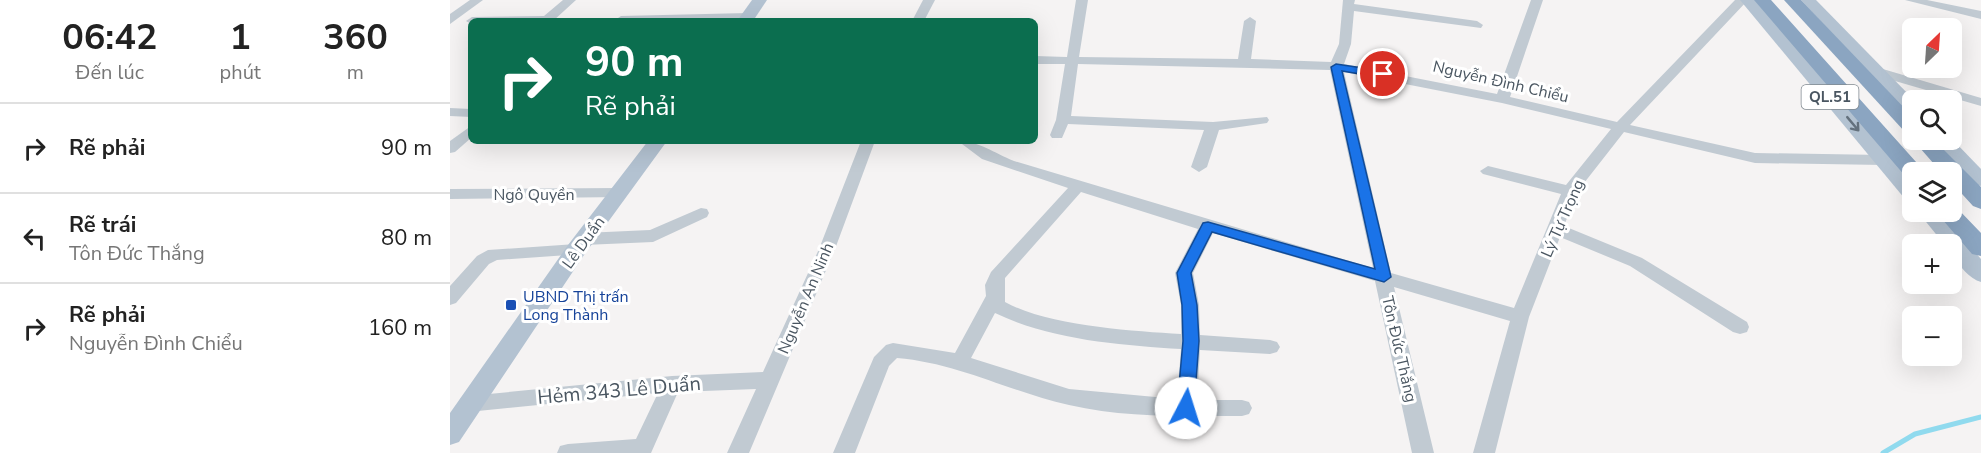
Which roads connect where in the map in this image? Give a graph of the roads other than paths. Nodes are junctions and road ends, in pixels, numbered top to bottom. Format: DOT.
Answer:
graph roads {
  1 [pos="477,0"];
  2 [pos="570,0"];
  3 [pos="760,0"];
  4 [pos="929,0"];
  5 [pos="1082,0"];
  6 [pos="1537,0"];
  7 [pos="1742,0"];
  8 [pos="1747,0"];
  9 [pos="1762,0"];
  10 [pos="1792,0"];
  11 [pos="1808,0"];
  12 [pos="1911,0"];
  13 [pos="1350,3"];
  14 [pos="1981,15"];
  15 [pos="549,18"];
  16 [pos="747,18"];
  17 [pos="920,18"];
  18 [pos="450,21"];
  19 [pos="468,21"];
  20 [pos="1250,21"];
  21 [pos="1477,25"];
  22 [pos="1038,60"];
  23 [pos="1073,60"];
  24 [pos="1244,62"];
  25 [pos="1336,67"];
  26 [pos="1876,71"];
  27 [pos="1902,98"];
  28 [pos="1502,99"];
  29 [pos="1981,102"];
  30 [pos="450,112"];
  31 [pos="468,113"];
  32 [pos="1902,117"];
  33 [pos="1063,120"];
  34 [pos="1262,120"];
  35 [pos="1213,126"];
  36 [pos="1620,127"];
  37 [pos="468,133"];
  38 [pos="1057,135"];
  39 [pos="656,144"];
  40 [pos="867,144"];
  41 [pos="969,144"];
  42 [pos="450,149"];
  43 [pos="1937,150"];
  44 [pos="1951,150"];
  45 [pos="1900,164"];
  46 [pos="1199,167"];
  47 [pos="1488,171"];
  48 [pos="1972,174"];
  49 [pos="1078,186"];
  50 [pos="1570,191"];
  51 [pos="450,194"];
  52 [pos="619,194"];
  53 [pos="1981,201"];
  54 [pos="701,213"];
  55 [pos="1937,222"];
  56 [pos="1957,222"];
  57 [pos="1208,226"];
  58 [pos="1555,229"];
  59 [pos="580,245"];
  60 [pos="1981,248"];
  61 [pos="1981,274"];
  62 [pos="1384,277"];
  63 [pos="995,296"];
  64 [pos="450,298"];
  65 [pos="1520,317"];
  66 [pos="1740,327"];
  67 [pos="1191,341"];
  68 [pos="1270,347"];
  69 [pos="960,360"];
  70 [pos="770,380"];
  71 [pos="672,384"];
  72 [pos="468,404"];
  73 [pos="1186,408"];
  74 [pos="1242,408"];
  75 [pos="450,434"];
  76 [pos="641,451"];
  77 [pos="568,453"];
  78 [pos="738,453"];
  79 [pos="844,453"];
  80 [pos="1423,453"];
  81 [pos="1484,453"];
  1 -- 18 [label="street"];
  2 -- 15 [label="street"];
  3 -- 16 [label="main road"];
  4 -- 17 [label="street"];
  5 -- 23 [label="street"];
  6 -- 28 [label="street"];
  7 -- 36 [label="street, Lý Tự Trọng"];
  8 -- 45 [label="main road, QL.51, one-way"];
  9 -- 45 [label="highway, QL.51"];
  10 -- 32 [label="highway, QL.51"];
  11 -- 26 [label="main road, QL.51"];
  12 -- 14 [label="street"];
  13 -- 21 [label="street"];
  13 -- 25 [label="street"];
  18 -- 19 [label="street"];
  20 -- 24 [label="street"];
  22 -- 23 [label="street, Nguyễn Đình Chiểu"];
  23 -- 24 [label="street, Nguyễn Đình Chiểu"];
  23 -- 33 [label="street"];
  24 -- 25 [label="street, Nguyễn Đình Chiểu"];
  25 -- 28 [label="street, Nguyễn Đình Chiểu"];
  25 -- 62 [label="street, Tôn Đức Thắng"];
  26 -- 27 [label="main road, QL.51"];
  26 -- 29 [label="street"];
  28 -- 36 [label="street, Nguyễn Đình Chiểu"];
  30 -- 31 [label="street"];
  33 -- 35 [label="street"];
  33 -- 38 [label="street"];
  34 -- 35 [label="street"];
  35 -- 46 [label="street"];
  36 -- 45 [label="street, Nguyễn Đình Chiểu"];
  36 -- 50 [label="street, Lý Tự Trọng"];
  37 -- 42 [label="street"];
  39 -- 52 [label="main road, Lê Duẩn"];
  40 -- 70 [label="street, Nguyễn An Ninh"];
  41 -- 49 [label="street"];
  43 -- 48 [label="highway"];
  44 -- 48 [label="main road"];
  47 -- 50 [label="street"];
  48 -- 53 [label="highway"];
  49 -- 57 [label="street"];
  49 -- 63 [label="street"];
  50 -- 58 [label="street, Lý Tự Trọng"];
  51 -- 52 [label="street, Ngô Quyền"];
  52 -- 59 [label="main road, Lê Duẩn"];
  54 -- 59 [label="street"];
  55 -- 61 [label="main road"];
  56 -- 60 [label="highway"];
  57 -- 62 [label="street"];
  57 -- 67 [label="street"];
  58 -- 65 [label="street, Lý Tự Trọng"];
  58 -- 66 [label="street"];
  59 -- 64 [label="street"];
  59 -- 72 [label="main road, Lê Duẩn"];
  62 -- 65 [label="street"];
  62 -- 80 [label="street, Tôn Đức Thắng"];
  63 -- 67 [label="street"];
  63 -- 69 [label="street"];
  65 -- 81 [label="street, Lý Tự Trọng"];
  67 -- 68 [label="street"];
  67 -- 73 [label="street"];
  69 -- 73 [label="street"];
  69 -- 79 [label="street"];
  70 -- 71 [label="street, Hẻm 343 Lê Duẩn"];
  70 -- 78 [label="street, Nguyễn An Ninh"];
  71 -- 72 [label="street, Hẻm 343 Lê Duẩn"];
  71 -- 76 [label="street"];
  72 -- 75 [label="main road, Lê Duẩn"];
  73 -- 74 [label="street"];
  76 -- 77 [label="street"];
}
